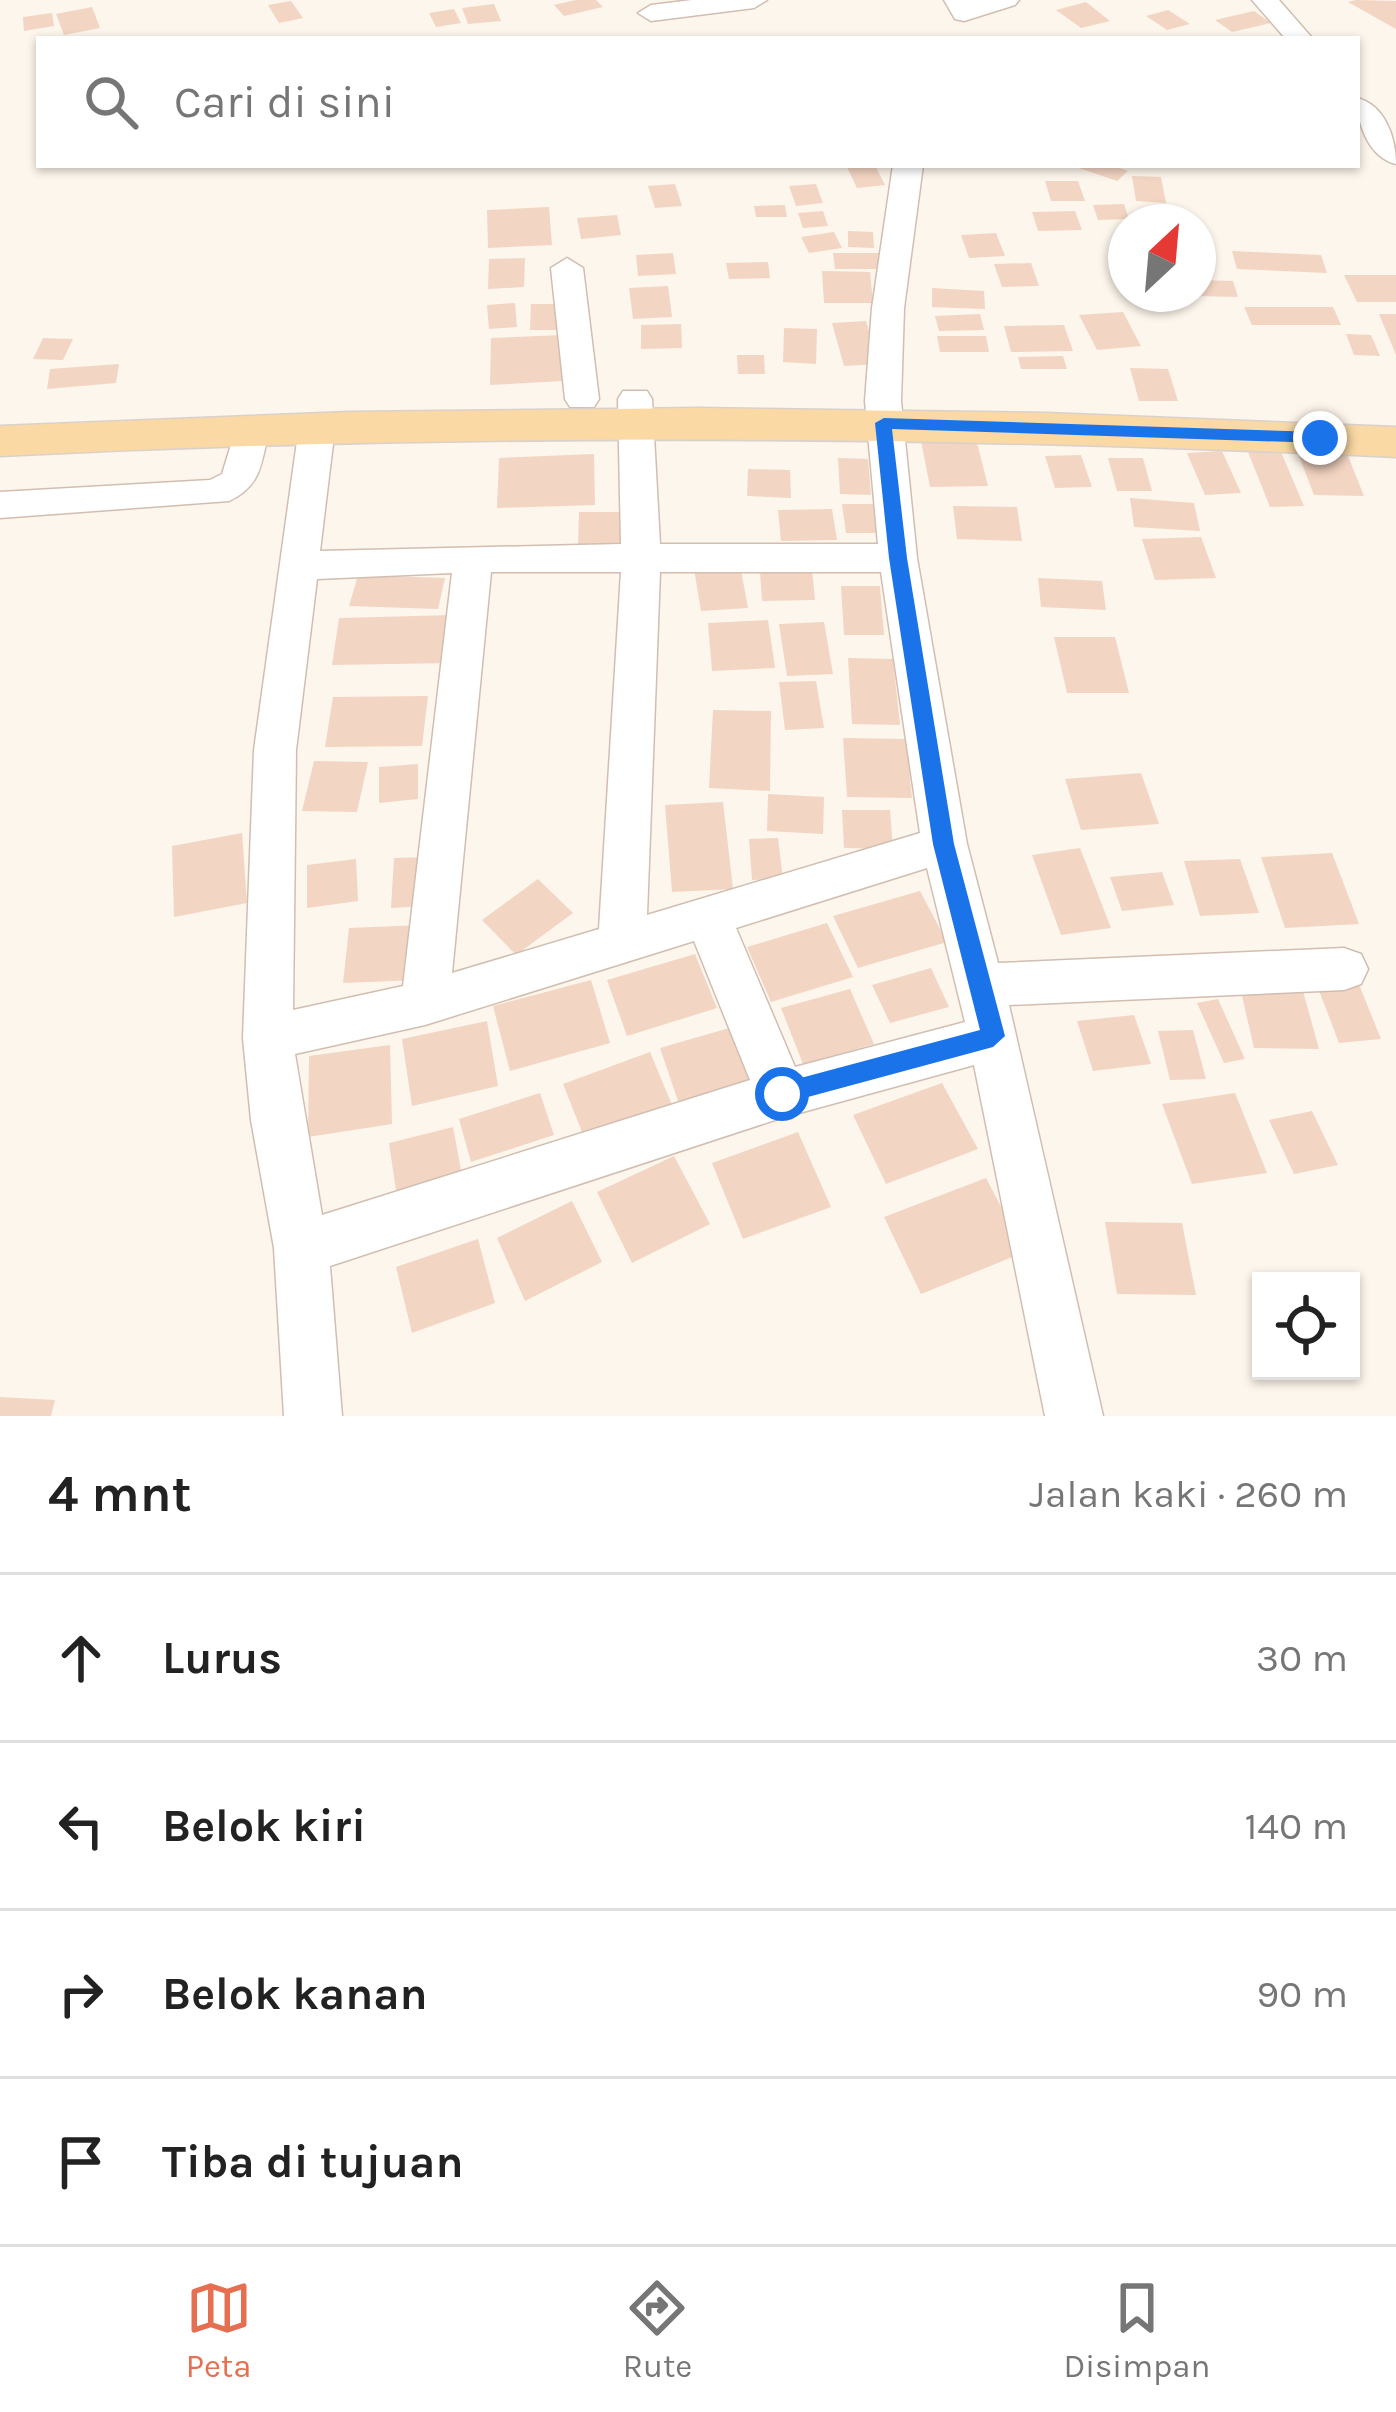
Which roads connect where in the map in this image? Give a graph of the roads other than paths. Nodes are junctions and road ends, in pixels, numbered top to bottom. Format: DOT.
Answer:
graph roads {
  1 [pos="620,0"];
  2 [pos="754,0"];
  3 [pos="957,0"];
  4 [pos="1006,0"];
  5 [pos="1265,0"];
  6 [pos="668,14"];
  7 [pos="1297,36"];
  8 [pos="1360,110"];
  9 [pos="1396,155"];
  10 [pos="908,168"];
  11 [pos="567,268"];
  12 [pos="582,399"];
  13 [pos="635,412"];
  14 [pos="883,412"];
  15 [pos="1396,417"];
  16 [pos="1,426"];
  17 [pos="317,427"];
  18 [pos="251,430"];
  19 [pos="1396,442"];
  20 [pos="0,505"];
  21 [pos="641,557"];
  22 [pos="473,558"];
  23 [pos="898,558"];
  24 [pos="297,566"];
  25 [pos="944,844"];
  26 [pos="708,916"];
  27 [pos="622,943"];
  28 [pos="1344,969"];
  29 [pos="979,986"];
  30 [pos="425,1003"];
  31 [pos="993,1036"];
  32 [pos="268,1038"];
  33 [pos="782,1094"];
  34 [pos="301,1248"];
  35 [pos="313,1416"];
  36 [pos="1074,1416"];
  1 -- 6 [label="street"];
  2 -- 6 [label="street"];
  3 -- 4 [label="street"];
  5 -- 7 [label="street"];
  8 -- 9 [label="street"];
  10 -- 14 [label="street"];
  11 -- 12 [label="street"];
  12 -- 13 [label="main road"];
  12 -- 16 [label="main road"];
  13 -- 14 [label="main road"];
  13 -- 17 [label="main road"];
  13 -- 21 [label="street"];
  14 -- 15 [label="main road"];
  14 -- 19 [label="main road"];
  14 -- 23 [label="street"];
  16 -- 18 [label="main road"];
  17 -- 18 [label="main road"];
  17 -- 24 [label="street"];
  18 -- 20 [label="street"];
  21 -- 22 [label="street"];
  21 -- 23 [label="street"];
  21 -- 27 [label="street"];
  22 -- 24 [label="street"];
  22 -- 30 [label="street"];
  23 -- 25 [label="street"];
  24 -- 32 [label="street"];
  25 -- 26 [label="street"];
  25 -- 29 [label="street"];
  26 -- 27 [label="street"];
  26 -- 33 [label="street"];
  27 -- 30 [label="street"];
  28 -- 29 [label="street"];
  29 -- 31 [label="street"];
  30 -- 32 [label="street"];
  31 -- 33 [label="street"];
  31 -- 36 [label="street"];
  32 -- 34 [label="street"];
  33 -- 34 [label="street"];
  34 -- 35 [label="street"];
}
